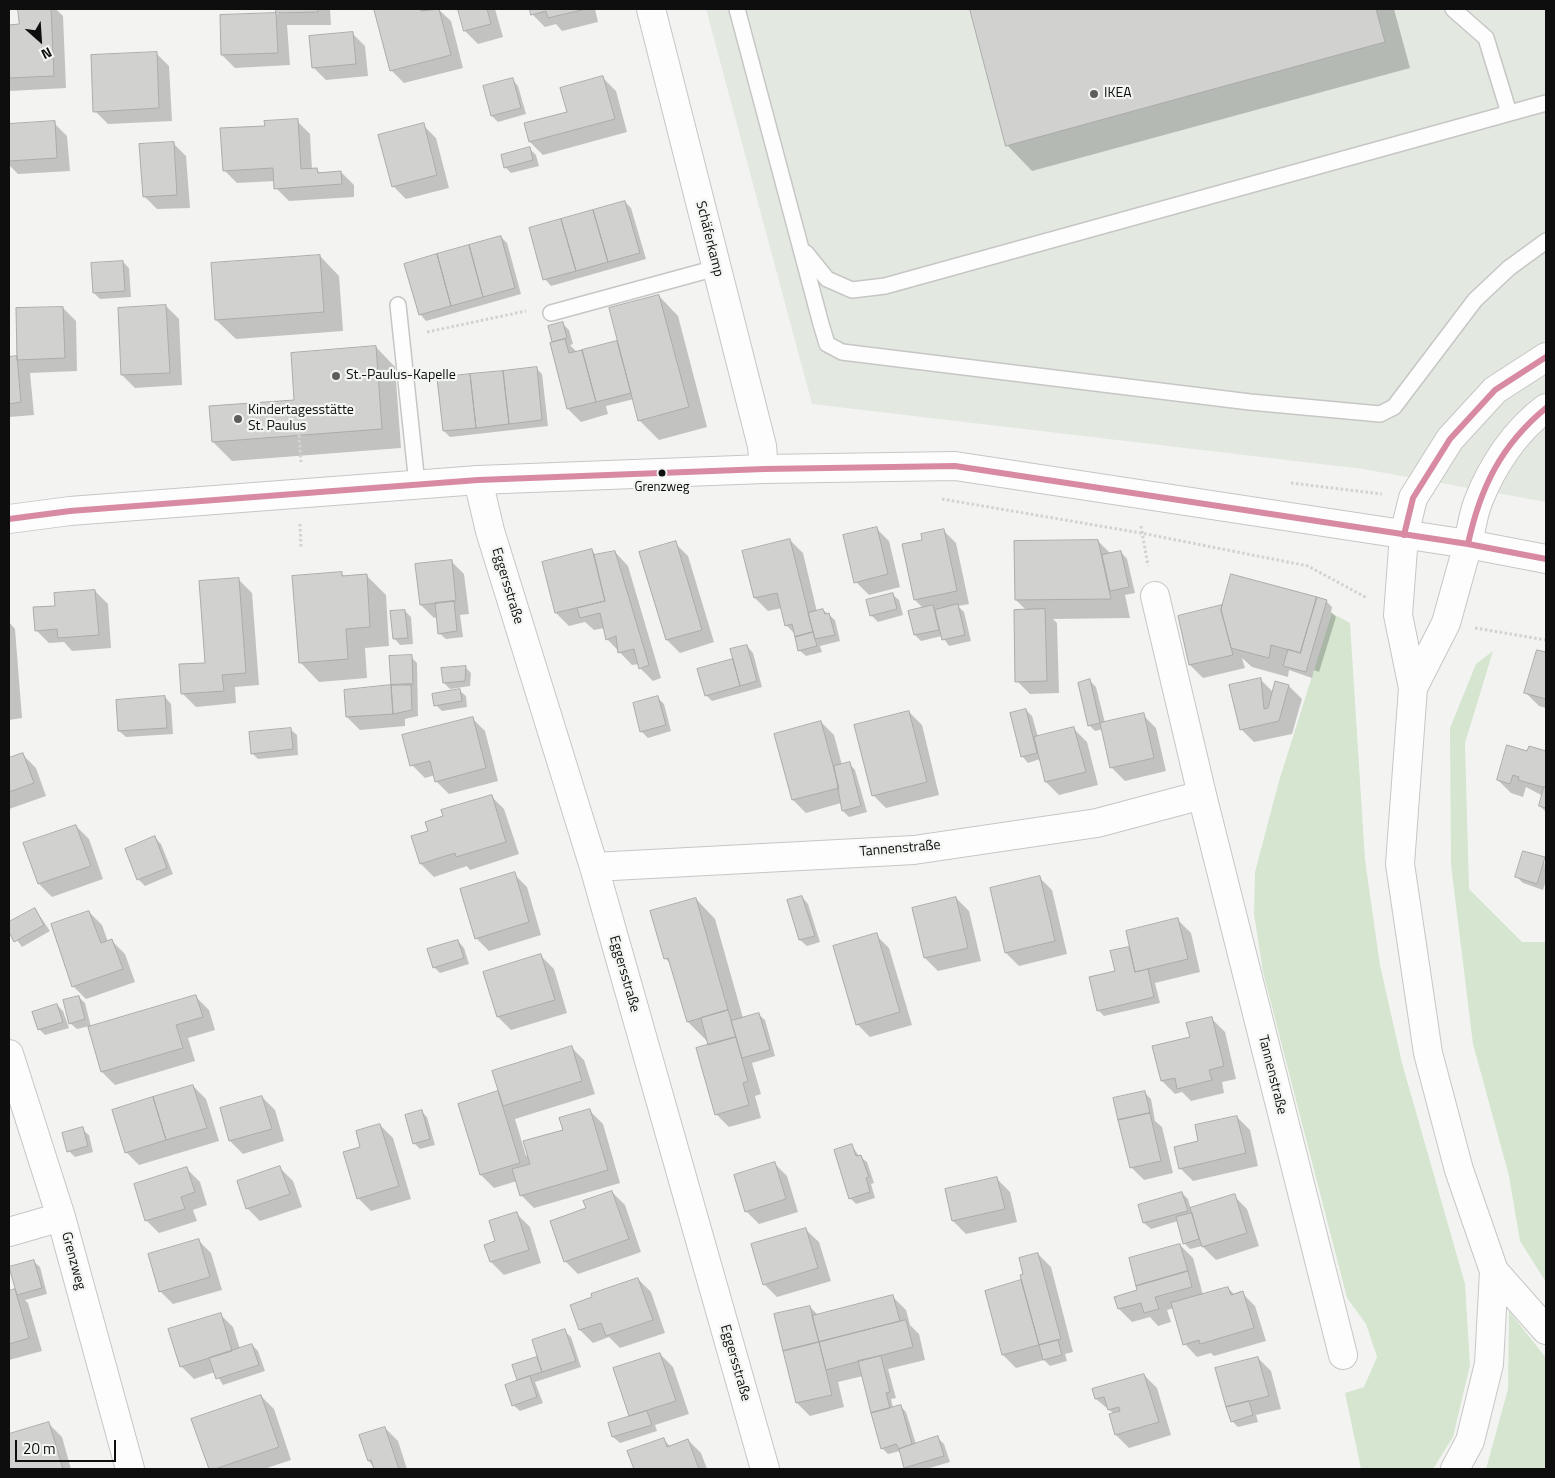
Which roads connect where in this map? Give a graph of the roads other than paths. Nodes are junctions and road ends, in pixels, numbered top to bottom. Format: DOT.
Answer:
graph roads {
  1 [pos="651,9"];
  2 [pos="737,9"];
  3 [pos="1453,9"];
  4 [pos="1546,103"];
  5 [pos="1509,113"];
  6 [pos="1546,241"];
  7 [pos="801,246"];
  8 [pos="716,268"];
  9 [pos="398,305"];
  10 [pos="550,313"];
  11 [pos="1546,357"];
  12 [pos="1546,408"];
  13 [pos="764,469"];
  14 [pos="478,480"];
  15 [pos="417,484"];
  16 [pos="9,519"];
  17 [pos="1404,535"];
  18 [pos="1468,544"];
  19 [pos="1546,559"];
  20 [pos="1155,596"];
  21 [pos="1413,688"];
  22 [pos="1202,795"];
  23 [pos="594,867"];
  24 [pos="9,1054"];
  25 [pos="61,1216"];
  26 [pos="9,1232"];
  27 [pos="1494,1270"];
  28 [pos="1546,1330"];
  29 [pos="1343,1355"];
  30 [pos="130,1469"];
  31 [pos="765,1469"];
  32 [pos="1455,1469"];
  1 -- 8 [label="main road, Schäferkamp"];
  2 -- 7 [label="lane"];
  3 -- 5 [label="lane"];
  4 -- 5 [label="lane"];
  5 -- 7 [label="lane"];
  6 -- 7 [label="lane"];
  8 -- 10 [label="lane"];
  8 -- 13 [label="main road, Schäferkamp"];
  9 -- 15 [label="lane"];
  11 -- 17 [label="main road"];
  12 -- 18 [label="main road"];
  13 -- 14 [label="main road"];
  13 -- 17 [label="main road"];
  14 -- 15 [label="main road"];
  14 -- 23 [label="main road, Eggersstraße"];
  15 -- 16 [label="main road"];
  17 -- 18 [label="main road"];
  17 -- 21 [label="main road"];
  18 -- 19 [label="main road"];
  18 -- 21 [label="main road"];
  20 -- 22 [label="main road, Tannenstraße"];
  21 -- 27 [label="main road"];
  22 -- 23 [label="main road, Tannenstraße"];
  22 -- 29 [label="main road, Tannenstraße"];
  23 -- 31 [label="main road, Eggersstraße"];
  24 -- 25 [label="main road, Grenzweg"];
  25 -- 26 [label="main road"];
  25 -- 30 [label="main road, Grenzweg"];
  27 -- 28 [label="main road"];
  27 -- 32 [label="main road"];
}
